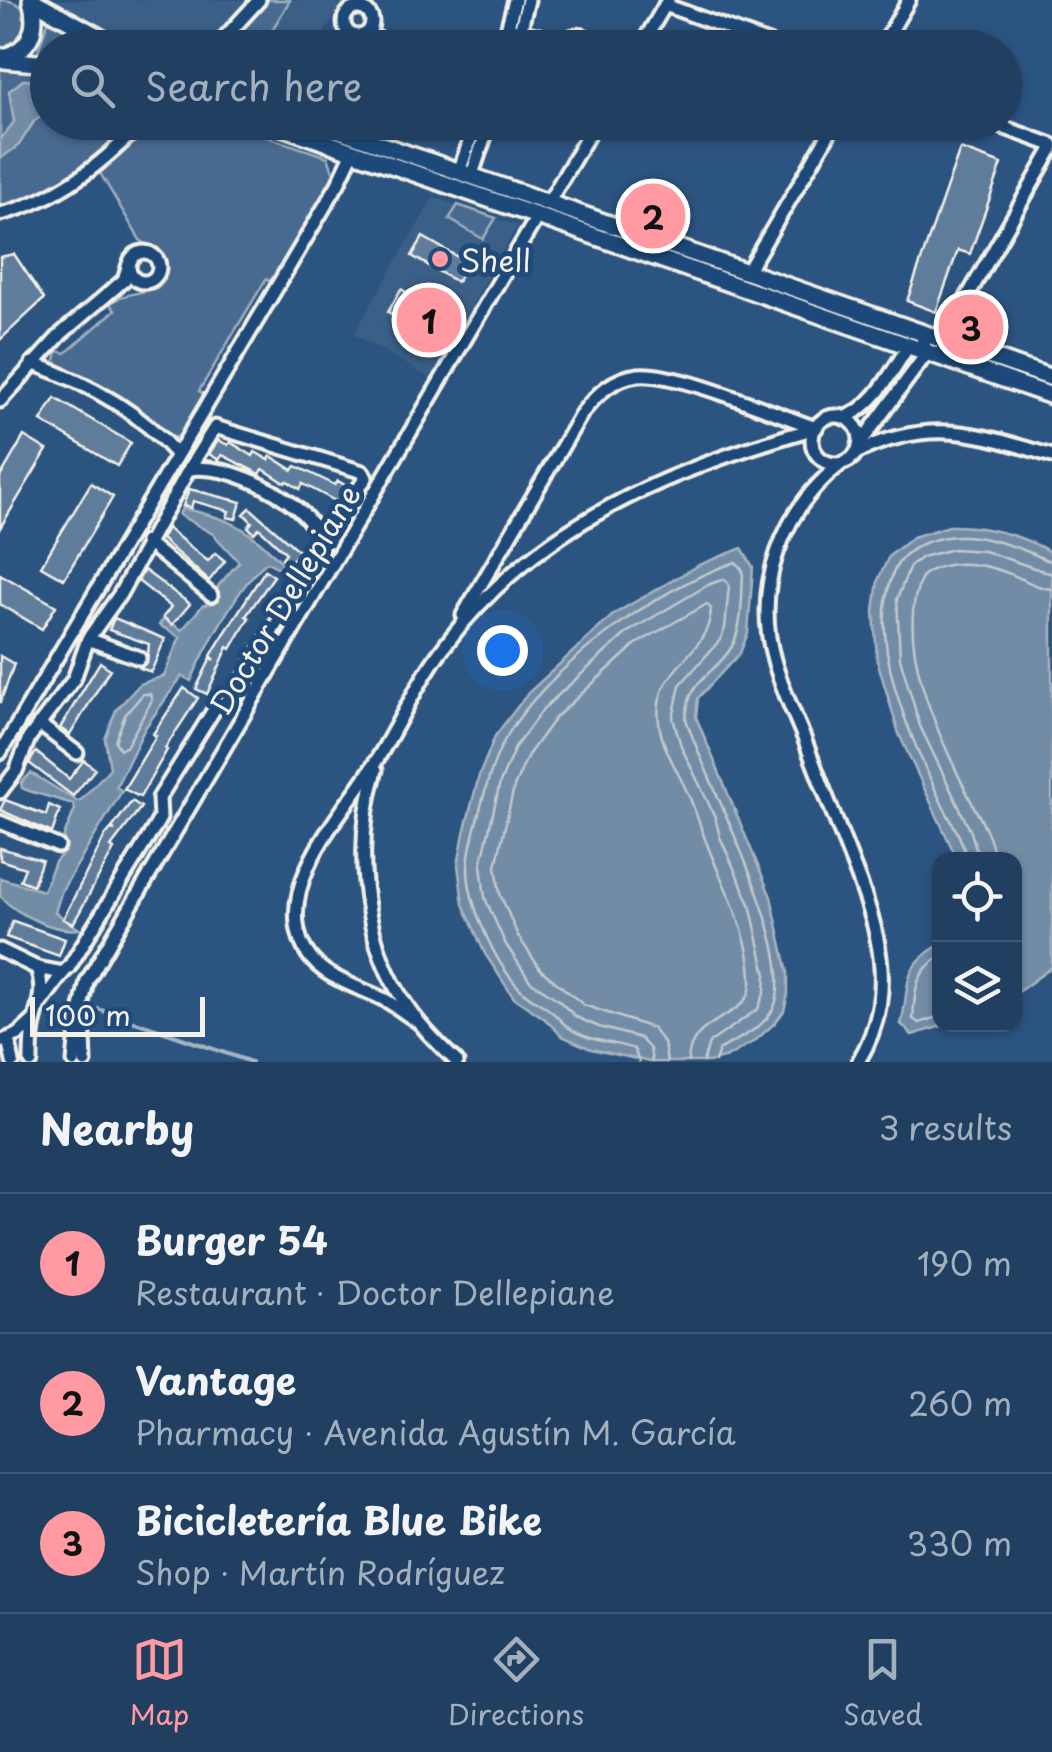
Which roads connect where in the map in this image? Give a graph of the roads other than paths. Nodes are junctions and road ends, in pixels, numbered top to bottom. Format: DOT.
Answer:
graph roads {
  1 [pos="31,0"];
  2 [pos="259,0"];
  3 [pos="515,0"];
  4 [pos="528,0"];
  5 [pos="909,0"];
  6 [pos="667,3"];
  7 [pos="515,29"];
  8 [pos="34,30"];
  9 [pos="86,30"];
  10 [pos="232,30"];
  11 [pos="518,30"];
  12 [pos="651,30"];
  13 [pos="736,30"];
  14 [pos="892,30"];
  15 [pos="30,39"];
  16 [pos="0,59"];
  17 [pos="30,62"];
  18 [pos="1022,135"];
  19 [pos="124,140"];
  20 [pos="319,140"];
  21 [pos="367,140"];
  22 [pos="472,140"];
  23 [pos="482,140"];
  24 [pos="585,140"];
  25 [pos="825,140"];
  26 [pos="1052,147"];
  27 [pos="353,152"];
  28 [pos="465,175"];
  29 [pos="548,202"];
  30 [pos="0,214"];
  31 [pos="537,217"];
  32 [pos="129,264"];
  33 [pos="746,272"];
  34 [pos="141,282"];
  35 [pos="118,288"];
  36 [pos="921,334"];
  37 [pos="942,341"];
  38 [pos="908,347"];
  39 [pos="926,353"];
  40 [pos="944,359"];
  41 [pos="32,363"];
  42 [pos="890,374"];
  43 [pos="1052,378"];
  44 [pos="906,382"];
  45 [pos="1052,396"];
  46 [pos="0,401"];
  47 [pos="778,415"];
  48 [pos="844,418"];
  49 [pos="816,428"];
  50 [pos="775,439"];
  51 [pos="858,449"];
  52 [pos="176,454"];
  53 [pos="1052,456"];
  54 [pos="841,464"];
  55 [pos="189,468"];
  56 [pos="320,536"];
  57 [pos="146,542"];
  58 [pos="503,547"];
  59 [pos="520,565"];
  60 [pos="211,595"];
  61 [pos="88,639"];
  62 [pos="445,644"];
  63 [pos="139,658"];
  64 [pos="39,724"];
  65 [pos="0,753"];
  66 [pos="77,754"];
  67 [pos="379,758"];
  68 [pos="0,792"];
  69 [pos="345,807"];
  70 [pos="367,814"];
  71 [pos="0,822"];
  72 [pos="58,846"];
  73 [pos="0,950"];
  74 [pos="37,968"];
  75 [pos="63,973"];
  76 [pos="392,981"];
  77 [pos="372,994"];
  78 [pos="41,1003"];
  79 [pos="82,1008"];
  80 [pos="34,1020"];
  81 [pos="417,1021"];
  82 [pos="4,1040"];
  83 [pos="13,1062"];
  84 [pos="32,1062"];
  85 [pos="74,1062"];
  86 [pos="85,1062"];
  87 [pos="457,1062"];
  88 [pos="858,1062"];
  1 -- 8 [label="main road"];
  1 -- 9 [label="main road"];
  2 -- 10 [label="street"];
  3 -- 7 [label="street"];
  4 -- 7 [label="street"];
  5 -- 14 [label="street"];
  6 -- 12 [label="street"];
  6 -- 13 [label="street"];
  7 -- 11 [label="street"];
  15 -- 16 [label="main road"];
  16 -- 17 [label="main road"];
  18 -- 26 [label="street"];
  19 -- 30 [label="street"];
  20 -- 27 [label="main road"];
  21 -- 28 [label="main road"];
  22 -- 28 [label="street"];
  23 -- 28 [label="street"];
  24 -- 29 [label="street"];
  25 -- 33 [label="street"];
  26 -- 37 [label="street"];
  27 -- 31 [label="main road"];
  27 -- 52 [label="street"];
  28 -- 29 [label="main road"];
  29 -- 33 [label="main road"];
  31 -- 38 [label="main road"];
  31 -- 79 [label="street, Doctor Dellepiane"];
  32 -- 34 [label="street"];
  32 -- 34 [label="street"];
  32 -- 35 [label="street"];
  33 -- 36 [label="main road"];
  34 -- 35 [label="street"];
  35 -- 41 [label="street"];
  36 -- 37 [label="main road"];
  36 -- 39 [label="street"];
  37 -- 40 [label="street"];
  37 -- 43 [label="main road"];
  38 -- 39 [label="main road"];
  38 -- 42 [label="street"];
  39 -- 40 [label="main road"];
  39 -- 44 [label="street"];
  40 -- 45 [label="main road"];
  41 -- 46 [label="street"];
  41 -- 52 [label="street"];
  42 -- 44 [label="street"];
  42 -- 48 [label="street"];
  44 -- 51 [label="street"];
  47 -- 49 [label="street"];
  47 -- 50 [label="street"];
  47 -- 58 [label="street"];
  48 -- 49 [label="street"];
  48 -- 51 [label="street"];
  49 -- 50 [label="street"];
  49 -- 54 [label="street"];
  50 -- 59 [label="street"];
  51 -- 53 [label="street"];
  51 -- 54 [label="street"];
  52 -- 65 [label="street"];
  54 -- 88 [label="street"];
  55 -- 56 [label="street"];
  55 -- 56 [label="street"];
  55 -- 57 [label="street"];
  56 -- 75 [label="street"];
  57 -- 60 [label="street"];
  57 -- 61 [label="street"];
  58 -- 59 [label="street"];
  58 -- 62 [label="street"];
  59 -- 62 [label="street"];
  61 -- 63 [label="street"];
  61 -- 64 [label="street"];
  62 -- 67 [label="street"];
  64 -- 66 [label="street"];
  64 -- 68 [label="street"];
  67 -- 69 [label="street"];
  67 -- 70 [label="street"];
  69 -- 70 [label="street"];
  69 -- 77 [label="street"];
  70 -- 76 [label="street"];
  71 -- 72 [label="street"];
  73 -- 74 [label="street"];
  74 -- 75 [label="street"];
  74 -- 78 [label="street"];
  75 -- 78 [label="street"];
  76 -- 77 [label="street"];
  76 -- 81 [label="street"];
  77 -- 81 [label="street"];
  78 -- 80 [label="street"];
  79 -- 85 [label="street, Doctor Dellepiane"];
  79 -- 86 [label="street, Doctor Dellepiane"];
  80 -- 82 [label="street"];
  80 -- 84 [label="street"];
  81 -- 87 [label="street"];
  82 -- 83 [label="street"];
}
